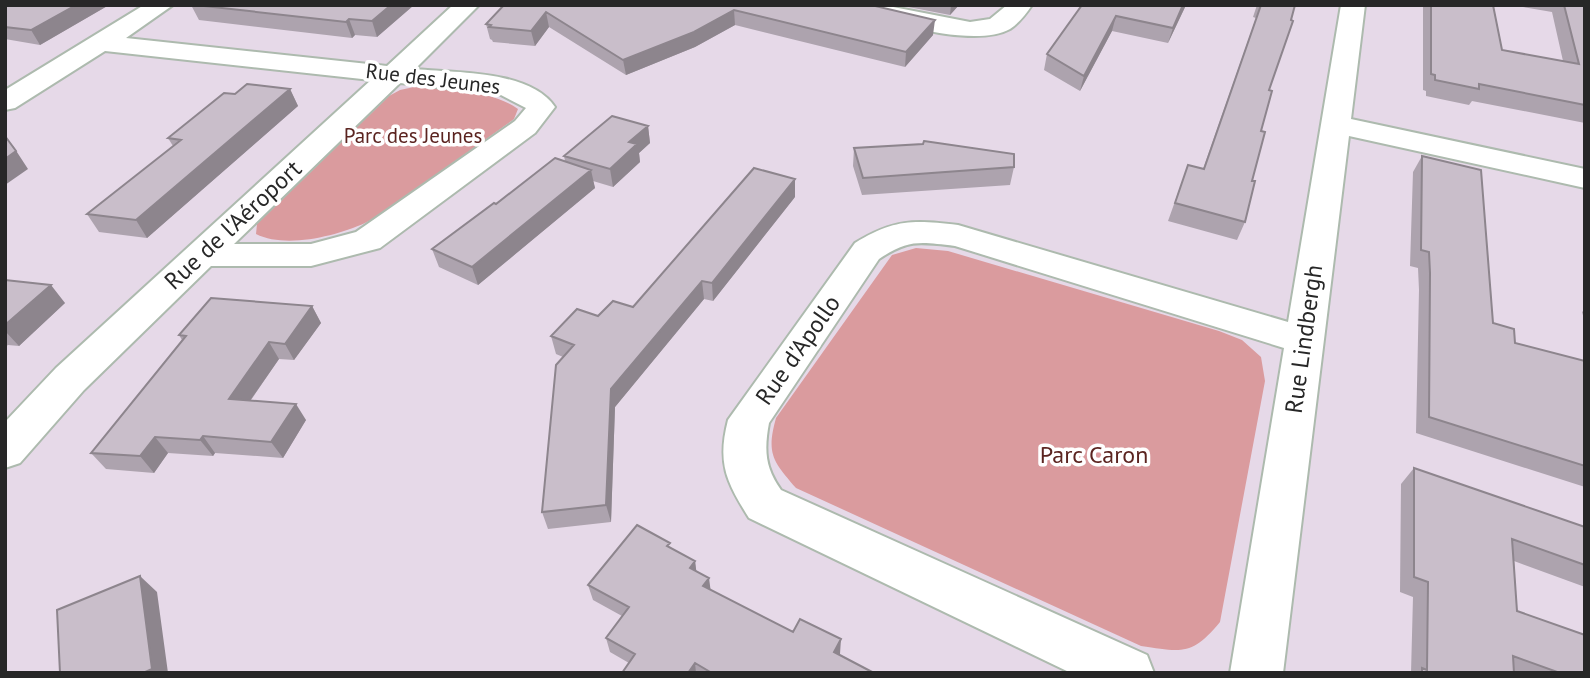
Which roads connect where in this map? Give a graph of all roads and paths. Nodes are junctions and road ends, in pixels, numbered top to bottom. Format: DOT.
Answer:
graph roads {
  1 [pos="161,5"];
  2 [pos="467,5"];
  3 [pos="846,5"];
  4 [pos="1020,5"];
  5 [pos="1353,5"];
  6 [pos="101,43"];
  7 [pos="394,74"];
  8 [pos="5,102"];
  9 [pos="1337,113"];
  10 [pos="1585,154"];
  11 [pos="1585,179"];
  12 [pos="202,255"];
  13 [pos="1304,340"];
  14 [pos="5,451"];
  15 [pos="1128,673"];
  16 [pos="1256,673"];
  1 -- 6 [label="street"];
  2 -- 7 [label="street, Rue de l'Aéroport"];
  3 -- 4 [label="street"];
  5 -- 9 [label="street, Rue Lindbergh"];
  6 -- 7 [label="street, Rue des Jeunes"];
  6 -- 8 [label="street"];
  7 -- 12 [label="street, Rue de l'Aéroport"];
  7 -- 12 [label="street, Rue des Jeunes"];
  9 -- 10 [label="street"];
  9 -- 11 [label="street"];
  9 -- 13 [label="street, Rue Lindbergh"];
  12 -- 14 [label="street, Rue de l'Aéroport"];
  13 -- 15 [label="street, Rue d'Apollo"];
  13 -- 16 [label="street, Rue Lindbergh"];
}
